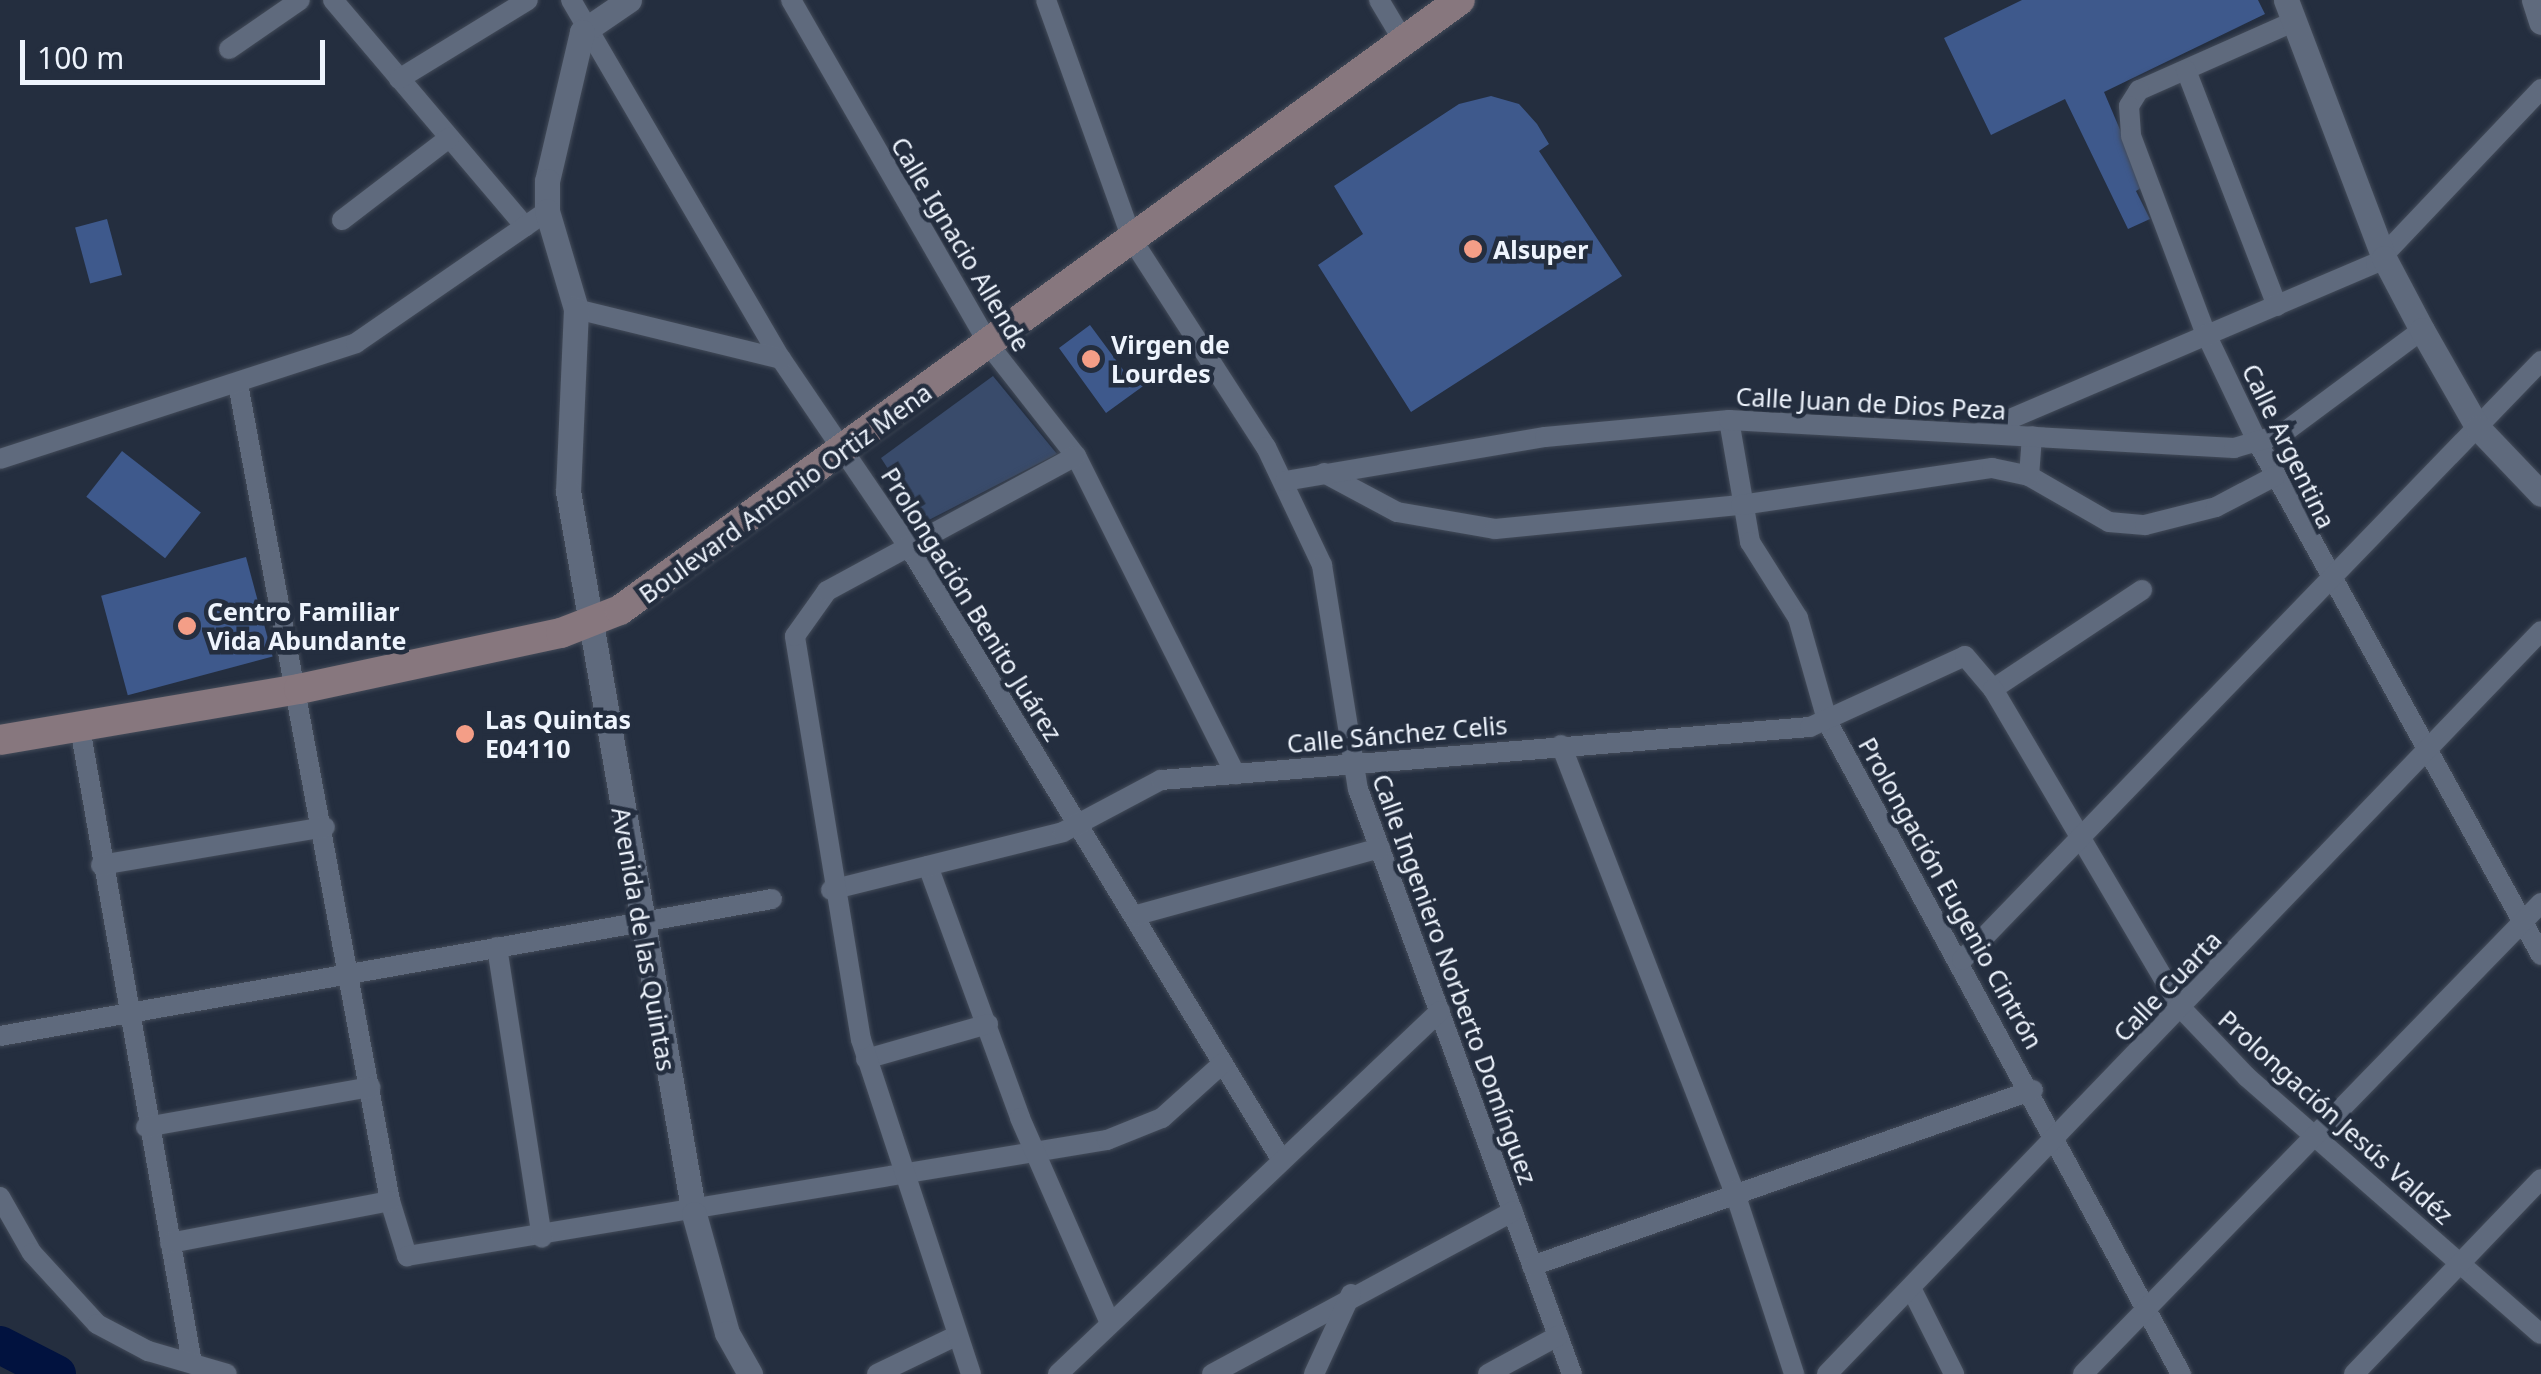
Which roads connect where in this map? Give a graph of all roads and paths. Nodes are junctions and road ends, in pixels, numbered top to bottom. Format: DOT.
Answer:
graph roads {
  1 [pos="300,0"];
  2 [pos="333,0"];
  3 [pos="528,0"];
  4 [pos="571,0"];
  5 [pos="629,0"];
  6 [pos="791,0"];
  7 [pos="1046,0"];
  8 [pos="1379,0"];
  9 [pos="1460,0"];
  10 [pos="2534,0"];
  11 [pos="2290,10"];
  12 [pos="2541,22"];
  13 [pos="586,26"];
  14 [pos="1404,42"];
  15 [pos="229,50"];
  16 [pos="2186,70"];
  17 [pos="398,79"];
  18 [pos="2541,89"];
  19 [pos="449,138"];
  20 [pos="547,211"];
  21 [pos="342,220"];
  22 [pos="525,226"];
  23 [pos="1133,241"];
  24 [pos="2384,258"];
  25 [pos="2277,306"];
  26 [pos="576,309"];
  27 [pos="2422,330"];
  28 [pos="2206,334"];
  29 [pos="990,345"];
  30 [pos="781,359"];
  31 [pos="2541,361"];
  32 [pos="238,384"];
  33 [pos="1729,420"];
  34 [pos="2478,428"];
  35 [pos="1982,432"];
  36 [pos="2032,436"];
  37 [pos="2258,444"];
  38 [pos="846,452"];
  39 [pos="1076,456"];
  40 [pos="0,459"];
  41 [pos="1324,473"];
  42 [pos="2029,476"];
  43 [pos="2275,476"];
  44 [pos="1284,481"];
  45 [pos="2541,494"];
  46 [pos="1741,505"];
  47 [pos="909,547"];
  48 [pos="2329,582"];
  49 [pos="2142,590"];
  50 [pos="591,624"];
  51 [pos="2541,631"];
  52 [pos="1971,658"];
  53 [pos="299,688"];
  54 [pos="1993,688"];
  55 [pos="1828,723"];
  56 [pos="80,728"];
  57 [pos="0,740"];
  58 [pos="1561,746"];
  59 [pos="2423,752"];
  60 [pos="1350,764"];
  61 [pos="1235,774"];
  62 [pos="1081,823"];
  63 [pos="324,827"];
  64 [pos="2084,838"];
  65 [pos="1380,848"];
  66 [pos="101,865"];
  67 [pos="928,866"];
  68 [pos="831,890"];
  69 [pos="772,899"];
  70 [pos="2541,902"];
  71 [pos="1138,915"];
  72 [pos="2523,922"];
  73 [pos="641,925"];
  74 [pos="497,947"];
  75 [pos="2541,956"];
  76 [pos="1962,960"];
  77 [pos="348,974"];
  78 [pos="2182,1008"];
  79 [pos="1440,1011"];
  80 [pos="127,1014"];
  81 [pos="988,1024"];
  82 [pos="0,1036"];
  83 [pos="866,1059"];
  84 [pos="1223,1063"];
  85 [pos="370,1086"];
  86 [pos="2033,1090"];
  87 [pos="146,1128"];
  88 [pos="2058,1137"];
  89 [pos="2316,1139"];
  90 [pos="1037,1156"];
  91 [pos="1282,1158"];
  92 [pos="900,1177"];
  93 [pos="2541,1179"];
  94 [pos="1734,1190"];
  95 [pos="0,1197"];
  96 [pos="390,1202"];
  97 [pos="1513,1211"];
  98 [pos="694,1214"];
  99 [pos="542,1238"];
  100 [pos="170,1243"];
  101 [pos="2462,1263"];
  102 [pos="1532,1266"];
  103 [pos="1912,1290"];
  104 [pos="1351,1294"];
  105 [pos="2146,1312"];
  106 [pos="1110,1323"];
  107 [pos="2541,1334"];
  108 [pos="956,1336"];
  109 [pos="1558,1336"];
  110 [pos="192,1363"];
  111 [pos="887,1372"];
  112 [pos="1788,1372"];
  113 [pos="227,1374"];
  114 [pos="750,1374"];
  115 [pos="970,1374"];
  116 [pos="1058,1374"];
  117 [pos="1212,1374"];
  118 [pos="1314,1374"];
  119 [pos="1488,1374"];
  120 [pos="1572,1374"];
  121 [pos="1826,1374"];
  122 [pos="1954,1374"];
  123 [pos="2083,1374"];
  124 [pos="2181,1374"];
  125 [pos="2354,1374"];
  1 -- 15 [label="street"];
  2 -- 17 [label="street"];
  3 -- 17 [label="street"];
  4 -- 13 [label="street, Prolongación Benito Juárez"];
  5 -- 13 [label="street"];
  6 -- 29 [label="street, Calle Ignacio Allende"];
  7 -- 23 [label="street, Calle Ingeniero Norberto Domínguez"];
  8 -- 14 [label="street"];
  9 -- 14 [label="main road, Boulevard Antonio Ortiz Mena"];
  10 -- 12 [label="street"];
  11 -- 16 [label="street, Calle Argentina"];
  11 -- 24 [label="street"];
  13 -- 20 [label="street, Avenida de las Quintas"];
  13 -- 30 [label="street, Prolongación Benito Juárez"];
  14 -- 23 [label="main road, Boulevard Antonio Ortiz Mena"];
  16 -- 25 [label="street"];
  16 -- 28 [label="street, Calle Argentina"];
  17 -- 19 [label="street"];
  18 -- 24 [label="street"];
  19 -- 21 [label="street"];
  19 -- 22 [label="street"];
  20 -- 22 [label="street"];
  20 -- 26 [label="street, Avenida de las Quintas"];
  22 -- 32 [label="street"];
  23 -- 29 [label="main road, Boulevard Antonio Ortiz Mena"];
  23 -- 44 [label="street, Calle Ingeniero Norberto Domínguez"];
  24 -- 25 [label="street"];
  24 -- 27 [label="street"];
  25 -- 28 [label="street"];
  26 -- 30 [label="street"];
  26 -- 50 [label="street, Avenida de las Quintas"];
  27 -- 34 [label="street"];
  27 -- 37 [label="street, Calle Juan de Dios Peza"];
  28 -- 35 [label="street"];
  28 -- 37 [label="street, Calle Argentina"];
  29 -- 38 [label="main road, Boulevard Antonio Ortiz Mena"];
  29 -- 39 [label="street, Calle Ignacio Allende"];
  30 -- 38 [label="street, Prolongación Benito Juárez"];
  31 -- 34 [label="street"];
  32 -- 40 [label="street"];
  32 -- 53 [label="street"];
  33 -- 35 [label="street, Calle Juan de Dios Peza"];
  33 -- 41 [label="street, Calle Juan de Dios Peza"];
  33 -- 46 [label="street, Prolongación Eugenio Cintrón"];
  34 -- 45 [label="street"];
  34 -- 48 [label="street"];
  35 -- 36 [label="street, Calle Juan de Dios Peza"];
  36 -- 37 [label="street, Calle Juan de Dios Peza"];
  36 -- 42 [label="street"];
  37 -- 43 [label="street, Calle Argentina"];
  38 -- 47 [label="street, Prolongación Benito Juárez"];
  38 -- 50 [label="main road, Boulevard Antonio Ortiz Mena"];
  39 -- 47 [label="street"];
  39 -- 61 [label="street, Calle Ignacio Allende"];
  41 -- 44 [label="street, Calle Juan de Dios Peza"];
  41 -- 46 [label="street"];
  42 -- 43 [label="street"];
  42 -- 46 [label="street"];
  43 -- 48 [label="street, Calle Argentina"];
  44 -- 60 [label="street, Calle Ingeniero Norberto Domínguez"];
  46 -- 55 [label="street, Prolongación Eugenio Cintrón"];
  47 -- 62 [label="street, Prolongación Benito Juárez"];
  47 -- 68 [label="street"];
  48 -- 59 [label="street, Calle Argentina"];
  48 -- 64 [label="street"];
  49 -- 54 [label="street"];
  50 -- 53 [label="main road, Boulevard Antonio Ortiz Mena"];
  50 -- 73 [label="street, Avenida de las Quintas"];
  51 -- 59 [label="street, Calle Cuarta"];
  52 -- 54 [label="street, Prolongación Jesús Valdéz"];
  52 -- 55 [label="street, Calle Sánchez Celis"];
  53 -- 56 [label="main road, Boulevard Antonio Ortiz Mena"];
  53 -- 63 [label="street"];
  54 -- 64 [label="street, Prolongación Jesús Valdéz"];
  55 -- 58 [label="street, Calle Sánchez Celis"];
  55 -- 76 [label="street, Prolongación Eugenio Cintrón"];
  56 -- 57 [label="main road, Boulevard Antonio Ortiz Mena"];
  56 -- 66 [label="street"];
  58 -- 60 [label="street, Calle Sánchez Celis"];
  58 -- 94 [label="street"];
  59 -- 72 [label="street, Calle Argentina"];
  59 -- 78 [label="street, Calle Cuarta"];
  60 -- 61 [label="street, Calle Sánchez Celis"];
  60 -- 65 [label="street, Calle Ingeniero Norberto Domínguez"];
  61 -- 62 [label="street, Calle Sánchez Celis"];
  62 -- 67 [label="street, Calle Sánchez Celis"];
  62 -- 71 [label="street, Prolongación Benito Juárez"];
  63 -- 66 [label="street"];
  63 -- 77 [label="street"];
  64 -- 76 [label="street"];
  64 -- 78 [label="street, Prolongación Jesús Valdéz"];
  65 -- 71 [label="street"];
  65 -- 79 [label="street, Calle Ingeniero Norberto Domínguez"];
  66 -- 80 [label="street"];
  67 -- 68 [label="street, Calle Sánchez Celis"];
  67 -- 81 [label="street"];
  68 -- 83 [label="street"];
  69 -- 73 [label="street"];
  70 -- 72 [label="street"];
  71 -- 84 [label="street, Prolongación Benito Juárez"];
  72 -- 75 [label="street, Calle Argentina"];
  72 -- 89 [label="street"];
  73 -- 74 [label="street"];
  73 -- 98 [label="street, Avenida de las Quintas"];
  74 -- 77 [label="street"];
  74 -- 99 [label="street"];
  76 -- 86 [label="street, Prolongación Eugenio Cintrón"];
  77 -- 80 [label="street"];
  77 -- 85 [label="street"];
  78 -- 88 [label="street, Calle Cuarta"];
  78 -- 89 [label="street, Prolongación Jesús Valdéz"];
  79 -- 91 [label="street"];
  79 -- 97 [label="street, Calle Ingeniero Norberto Domínguez"];
  80 -- 82 [label="street"];
  80 -- 87 [label="street"];
  81 -- 83 [label="street"];
  81 -- 90 [label="street"];
  83 -- 92 [label="street"];
  84 -- 90 [label="street"];
  84 -- 91 [label="street, Prolongación Benito Juárez"];
  85 -- 87 [label="street"];
  85 -- 96 [label="street"];
  86 -- 88 [label="street, Prolongación Eugenio Cintrón"];
  86 -- 94 [label="street"];
  87 -- 100 [label="street"];
  88 -- 103 [label="street, Calle Cuarta"];
  88 -- 105 [label="street, Prolongación Eugenio Cintrón"];
  89 -- 101 [label="street, Prolongación Jesús Valdéz"];
  89 -- 105 [label="street"];
  90 -- 92 [label="street"];
  90 -- 106 [label="street"];
  91 -- 106 [label="street"];
  92 -- 98 [label="street"];
  92 -- 108 [label="street"];
  93 -- 101 [label="street"];
  94 -- 102 [label="street"];
  94 -- 112 [label="street"];
  95 -- 110 [label="street"];
  96 -- 99 [label="street"];
  96 -- 100 [label="street"];
  97 -- 102 [label="street, Calle Ingeniero Norberto Domínguez"];
  97 -- 104 [label="street"];
  98 -- 99 [label="street"];
  98 -- 114 [label="street, Avenida de las Quintas"];
  100 -- 110 [label="street"];
  101 -- 107 [label="street, Prolongación Jesús Valdéz"];
  101 -- 125 [label="street"];
  102 -- 109 [label="street, Calle Ingeniero Norberto Domínguez"];
  103 -- 121 [label="street, Calle Cuarta"];
  103 -- 122 [label="street"];
  104 -- 117 [label="street"];
  104 -- 118 [label="street"];
  105 -- 123 [label="street"];
  105 -- 124 [label="street, Prolongación Eugenio Cintrón"];
  106 -- 116 [label="street"];
  108 -- 111 [label="street"];
  108 -- 115 [label="street"];
  109 -- 119 [label="street"];
  109 -- 120 [label="street, Calle Ingeniero Norberto Domínguez"];
  110 -- 113 [label="street"];
}
